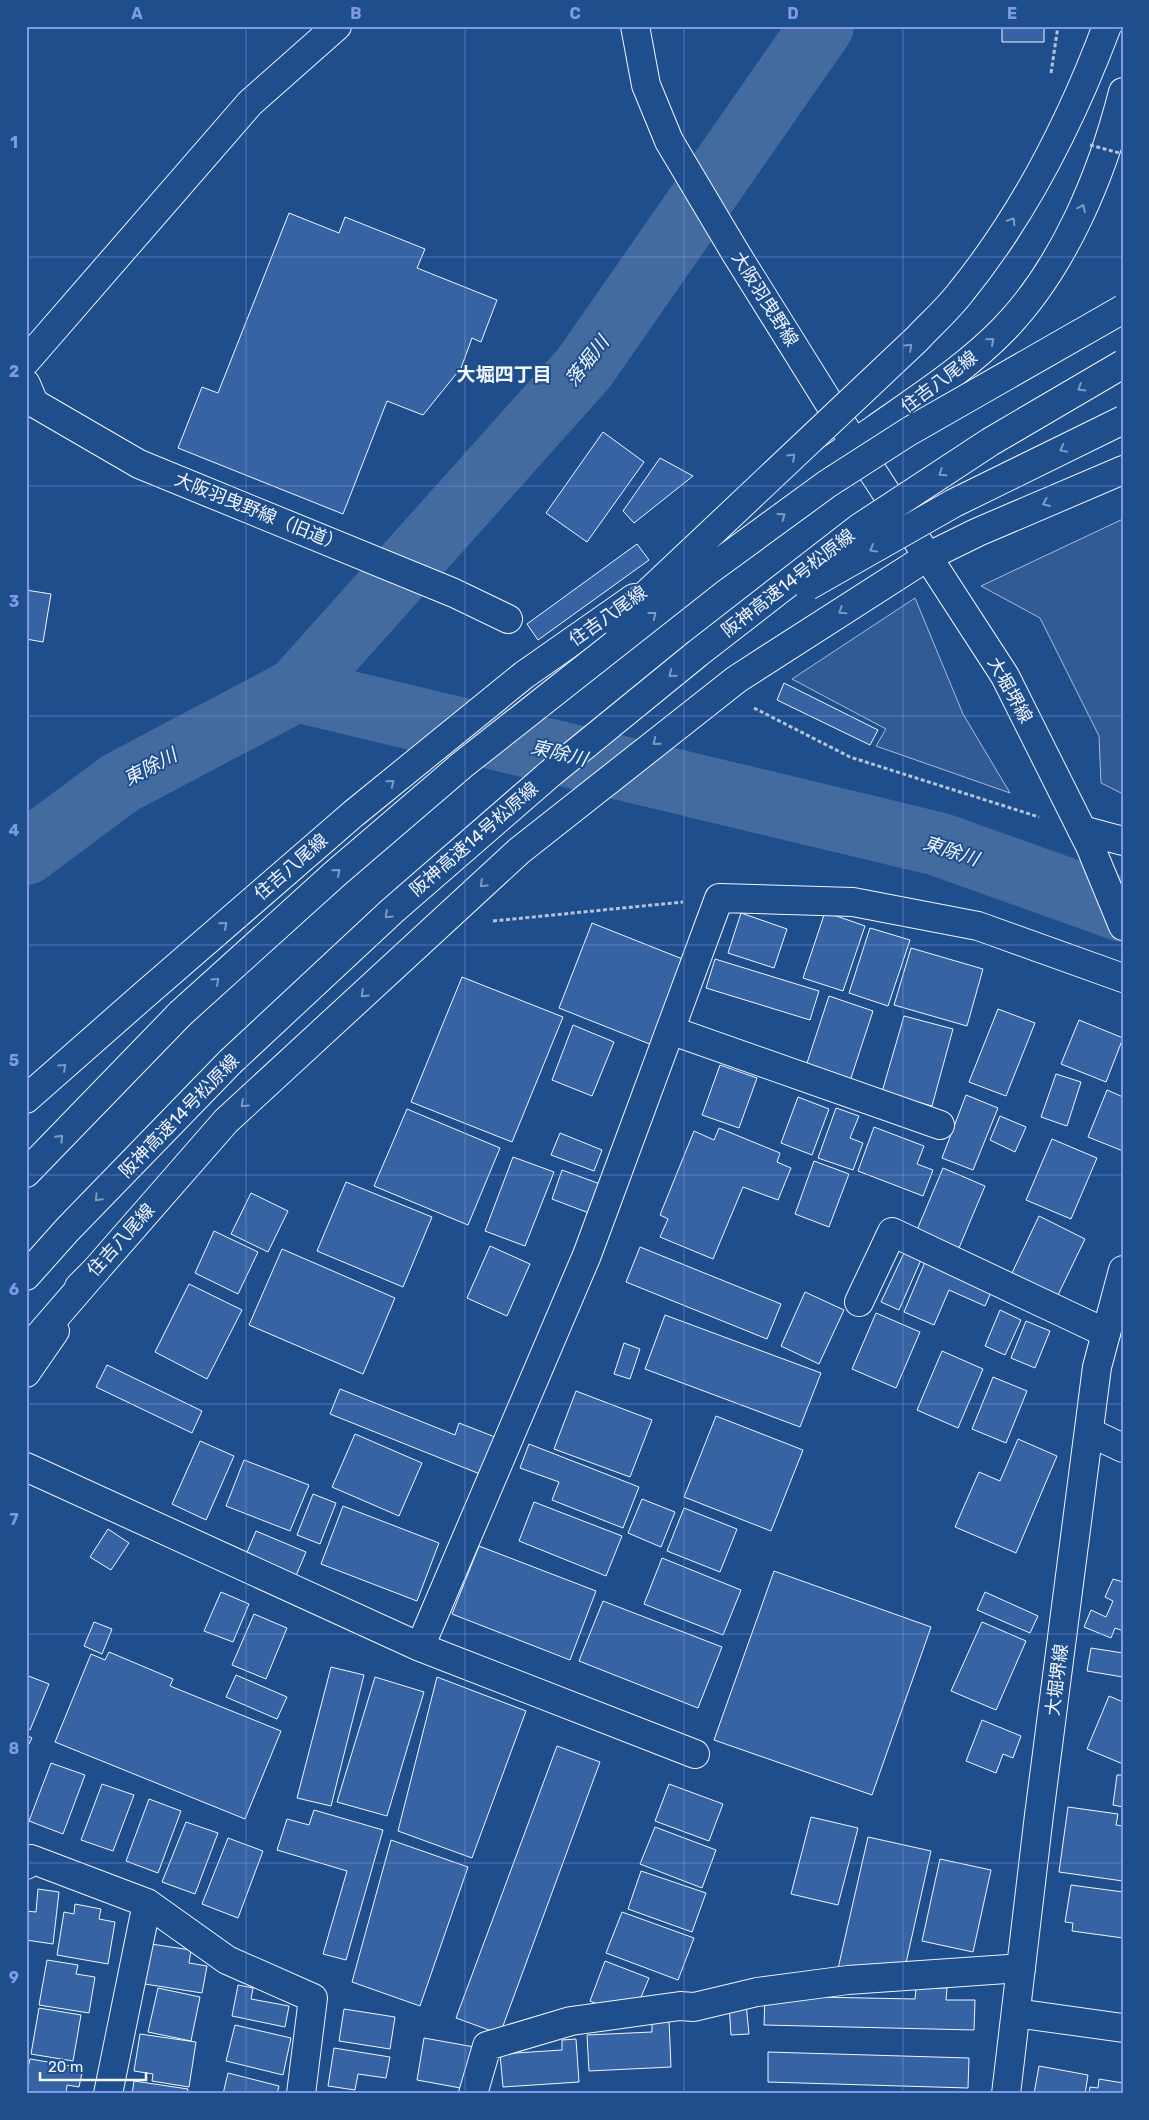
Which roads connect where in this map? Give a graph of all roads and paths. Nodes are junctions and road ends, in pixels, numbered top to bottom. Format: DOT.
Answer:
graph roads {
  1 [pos="337,26"];
  2 [pos="635,26"];
  3 [pos="1089,26"];
  4 [pos="1107,26"];
  5 [pos="1123,92"];
  6 [pos="1047,163"];
  7 [pos="1123,309"];
  8 [pos="26,361"];
  9 [pos="1123,364"];
  10 [pos="26,384"];
  11 [pos="1123,420"];
  12 [pos="854,443"];
  13 [pos="1123,470"];
  14 [pos="927,557"];
  15 [pos="508,619"];
  16 [pos="698,653"];
  17 [pos="721,692"];
  18 [pos="462,765"];
  19 [pos="1086,838"];
  20 [pos="1123,841"];
  21 [pos="719,898"];
  22 [pos="493,921"];
  23 [pos="1123,926"];
  24 [pos="1123,978"];
  25 [pos="670,1030"];
  26 [pos="26,1099"];
  27 [pos="940,1124"];
  28 [pos="26,1173"];
  29 [pos="1123,1270"];
  30 [pos="95,1272"];
  31 [pos="26,1276"];
  32 [pos="859,1302"];
  33 [pos="1106,1333"];
  34 [pos="26,1336"];
  35 [pos="26,1351"];
  36 [pos="26,1373"];
  37 [pos="1089,1432"];
  38 [pos="1123,1448"];
  39 [pos="26,1467"];
  40 [pos="420,1647"];
  41 [pos="696,1754"];
  42 [pos="26,1865"];
  43 [pos="147,1903"];
  44 [pos="1021,1968"];
  45 [pos="1016,2014"];
  46 [pos="1123,2028"];
  47 [pos="108,2094"];
  48 [pos="301,2094"];
  49 [pos="473,2094"];
  50 [pos="1006,2094"];
  1 -- 8 [label="main road"];
  2 -- 12 [label="main road, 大阪羽曳野線"];
  3 -- 6 [label="main road, bridge"];
  4 -- 6 [label="main road, bridge"];
  12 -- 5 [label="main road, 住吉八尾線, one-way"];
  18 -- 6 [label="main road, one-way, bridge"];
  18 -- 7 [label="main road, one-way, bridge"];
  9 -- 16 [label="main road, 阪神高速14号松原線, one-way, bridge"];
  10 -- 15 [label="main road, 大阪羽曳野線（旧道）"];
  11 -- 16 [label="main road, one-way, bridge"];
  12 -- 14 [label="main road, 大阪羽曳野線"];
  26 -- 12 [label="main road, 住吉八尾線, one-way"];
  13 -- 14 [label="main road, 住吉八尾線, one-way"];
  14 -- 17 [label="main road, 住吉八尾線, one-way"];
  14 -- 19 [label="main road, 大堀堺線"];
  16 -- 31 [label="main road, 阪神高速14号松原線, one-way, bridge"];
  17 -- 19 [label="path"];
  17 -- 30 [label="main road, 住吉八尾線, one-way"];
  28 -- 18 [label="main road, one-way, bridge"];
  19 -- 20 [label="main road"];
  19 -- 23 [label="main road, 大堀堺線"];
  21 -- 22 [label="path"];
  21 -- 24 [label="main road"];
  21 -- 25 [label="main road"];
  25 -- 27 [label="main road"];
  25 -- 40 [label="main road"];
  29 -- 33 [label="main road, 大堀堺線"];
  30 -- 34 [label="main road, 住吉八尾線"];
  30 -- 35 [label="main road"];
  30 -- 36 [label="main road"];
  32 -- 33 [label="main road"];
  33 -- 37 [label="main road, 大堀堺線"];
  37 -- 38 [label="main road"];
  37 -- 44 [label="main road, 大堀堺線"];
  39 -- 40 [label="main road"];
  40 -- 41 [label="main road"];
  42 -- 43 [label="main road"];
  43 -- 47 [label="main road"];
  43 -- 48 [label="main road"];
  44 -- 45 [label="main road, 大堀堺線"];
  44 -- 49 [label="main road"];
  45 -- 46 [label="main road"];
  45 -- 50 [label="main road, 大堀堺線"];
}
